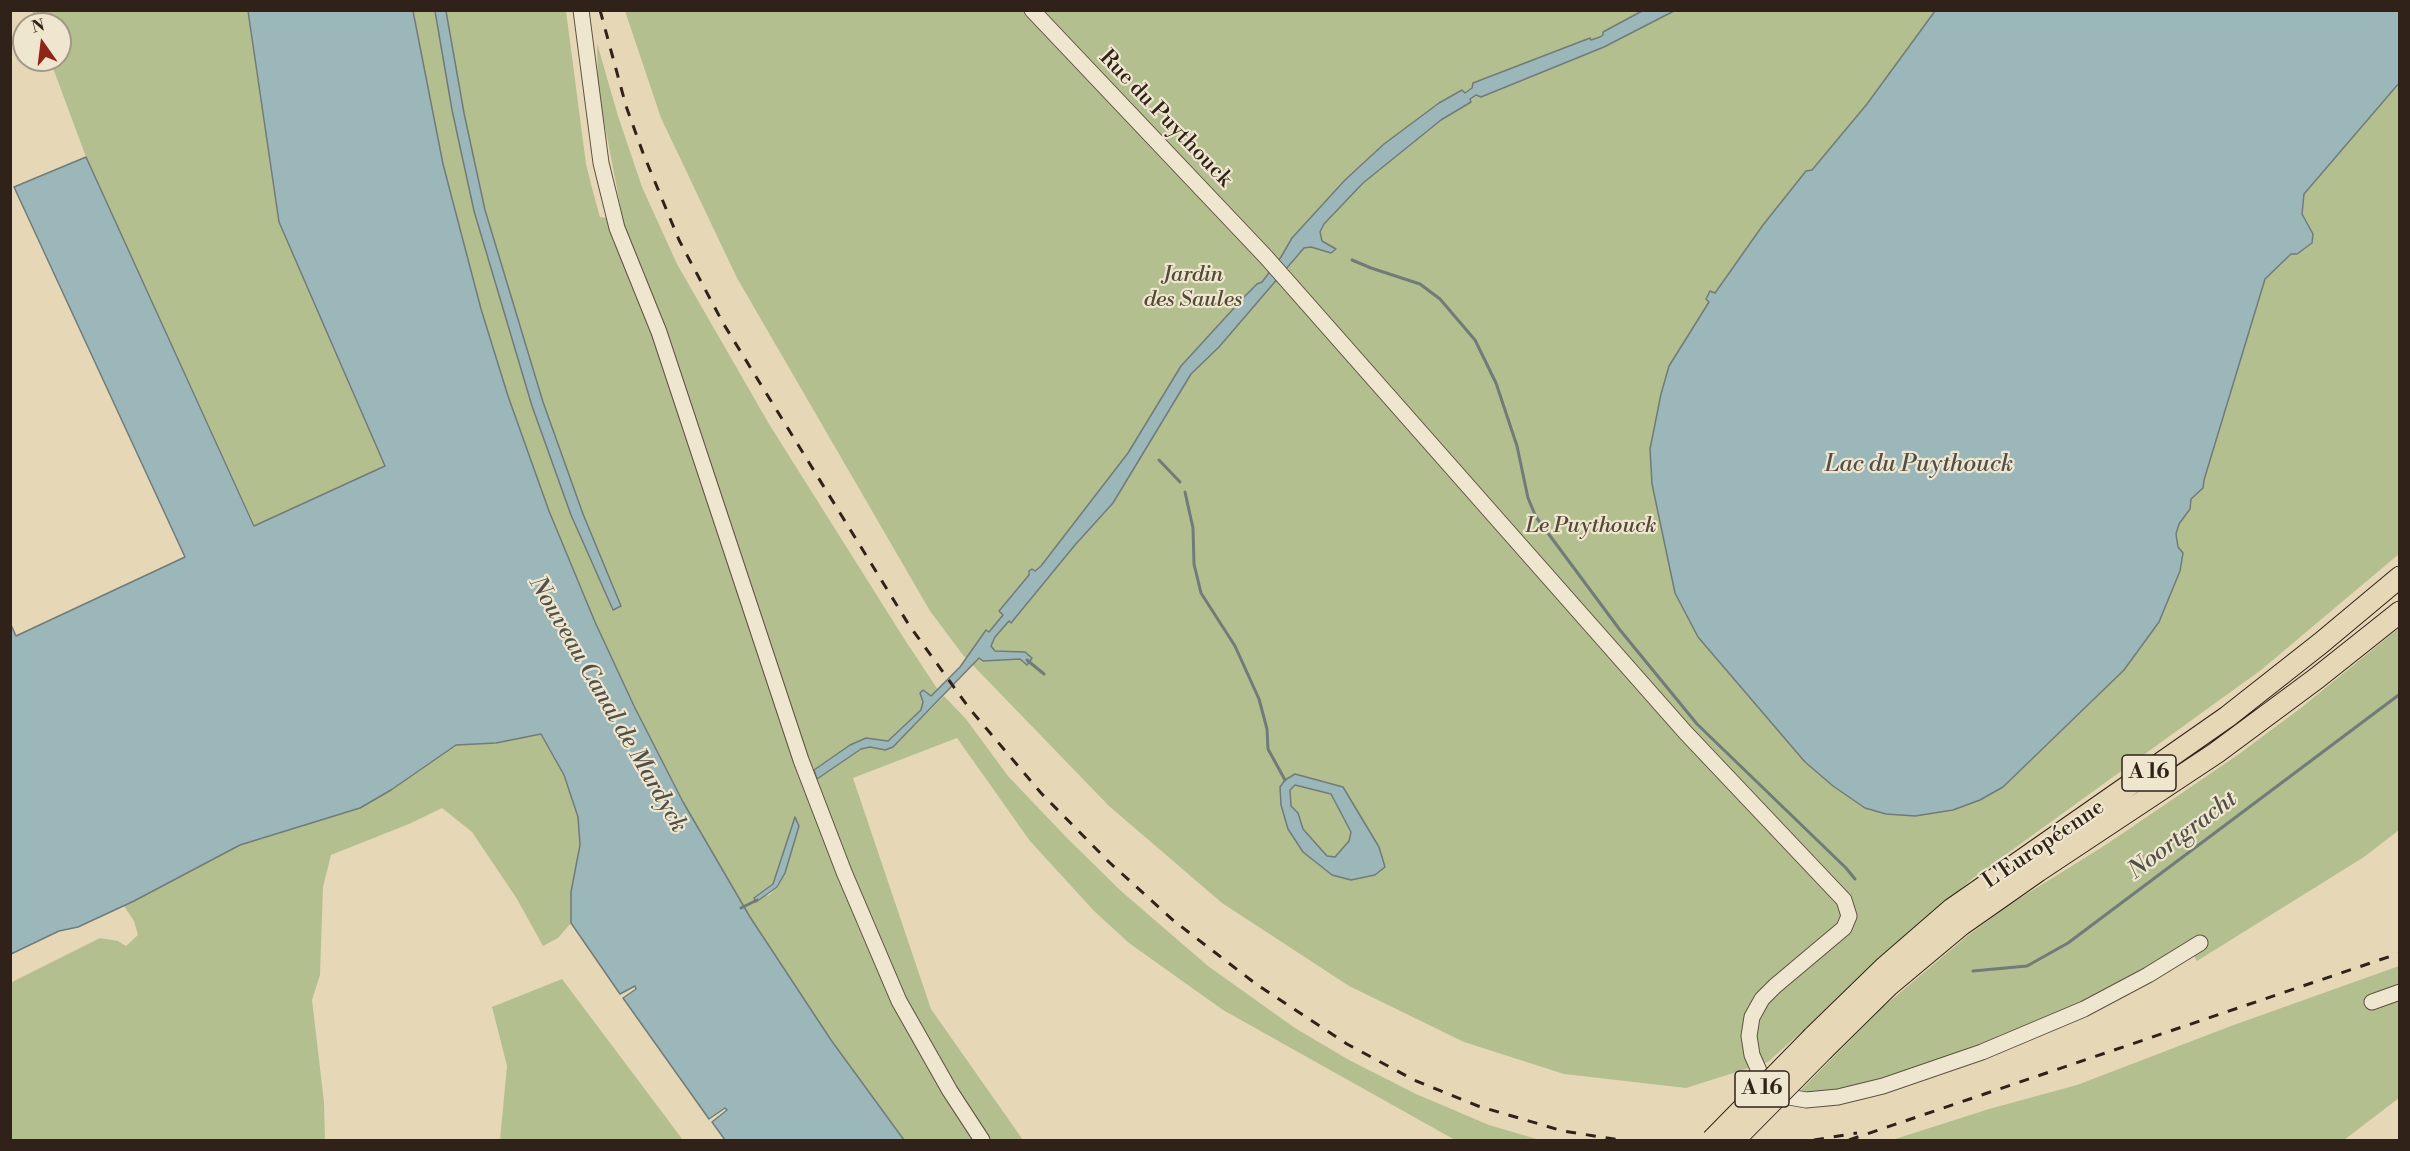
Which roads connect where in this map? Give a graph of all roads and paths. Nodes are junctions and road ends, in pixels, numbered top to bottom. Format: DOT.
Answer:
graph roads {
  1 [pos="581,10"];
  2 [pos="1032,10"];
  3 [pos="2400,577"];
  4 [pos="2400,612"];
  5 [pos="2200,943"];
  6 [pos="2400,992"];
  7 [pos="2372,1002"];
  8 [pos="1819,1043"];
  9 [pos="982,1140"];
  10 [pos="1712,1140"];
  11 [pos="1734,1140"];
  1 -- 9 [label="street"];
  2 -- 5 [label="street, Rue du Puythouck"];
  3 -- 8 [label="highway, L'Européenne / A 16"];
  4 -- 8 [label="highway, L'Européenne / A 16"];
  6 -- 7 [label="street"];
  8 -- 10 [label="highway, L'Européenne / A 16, bridge"];
  8 -- 11 [label="highway, L'Européenne / A 16, bridge"];
}
